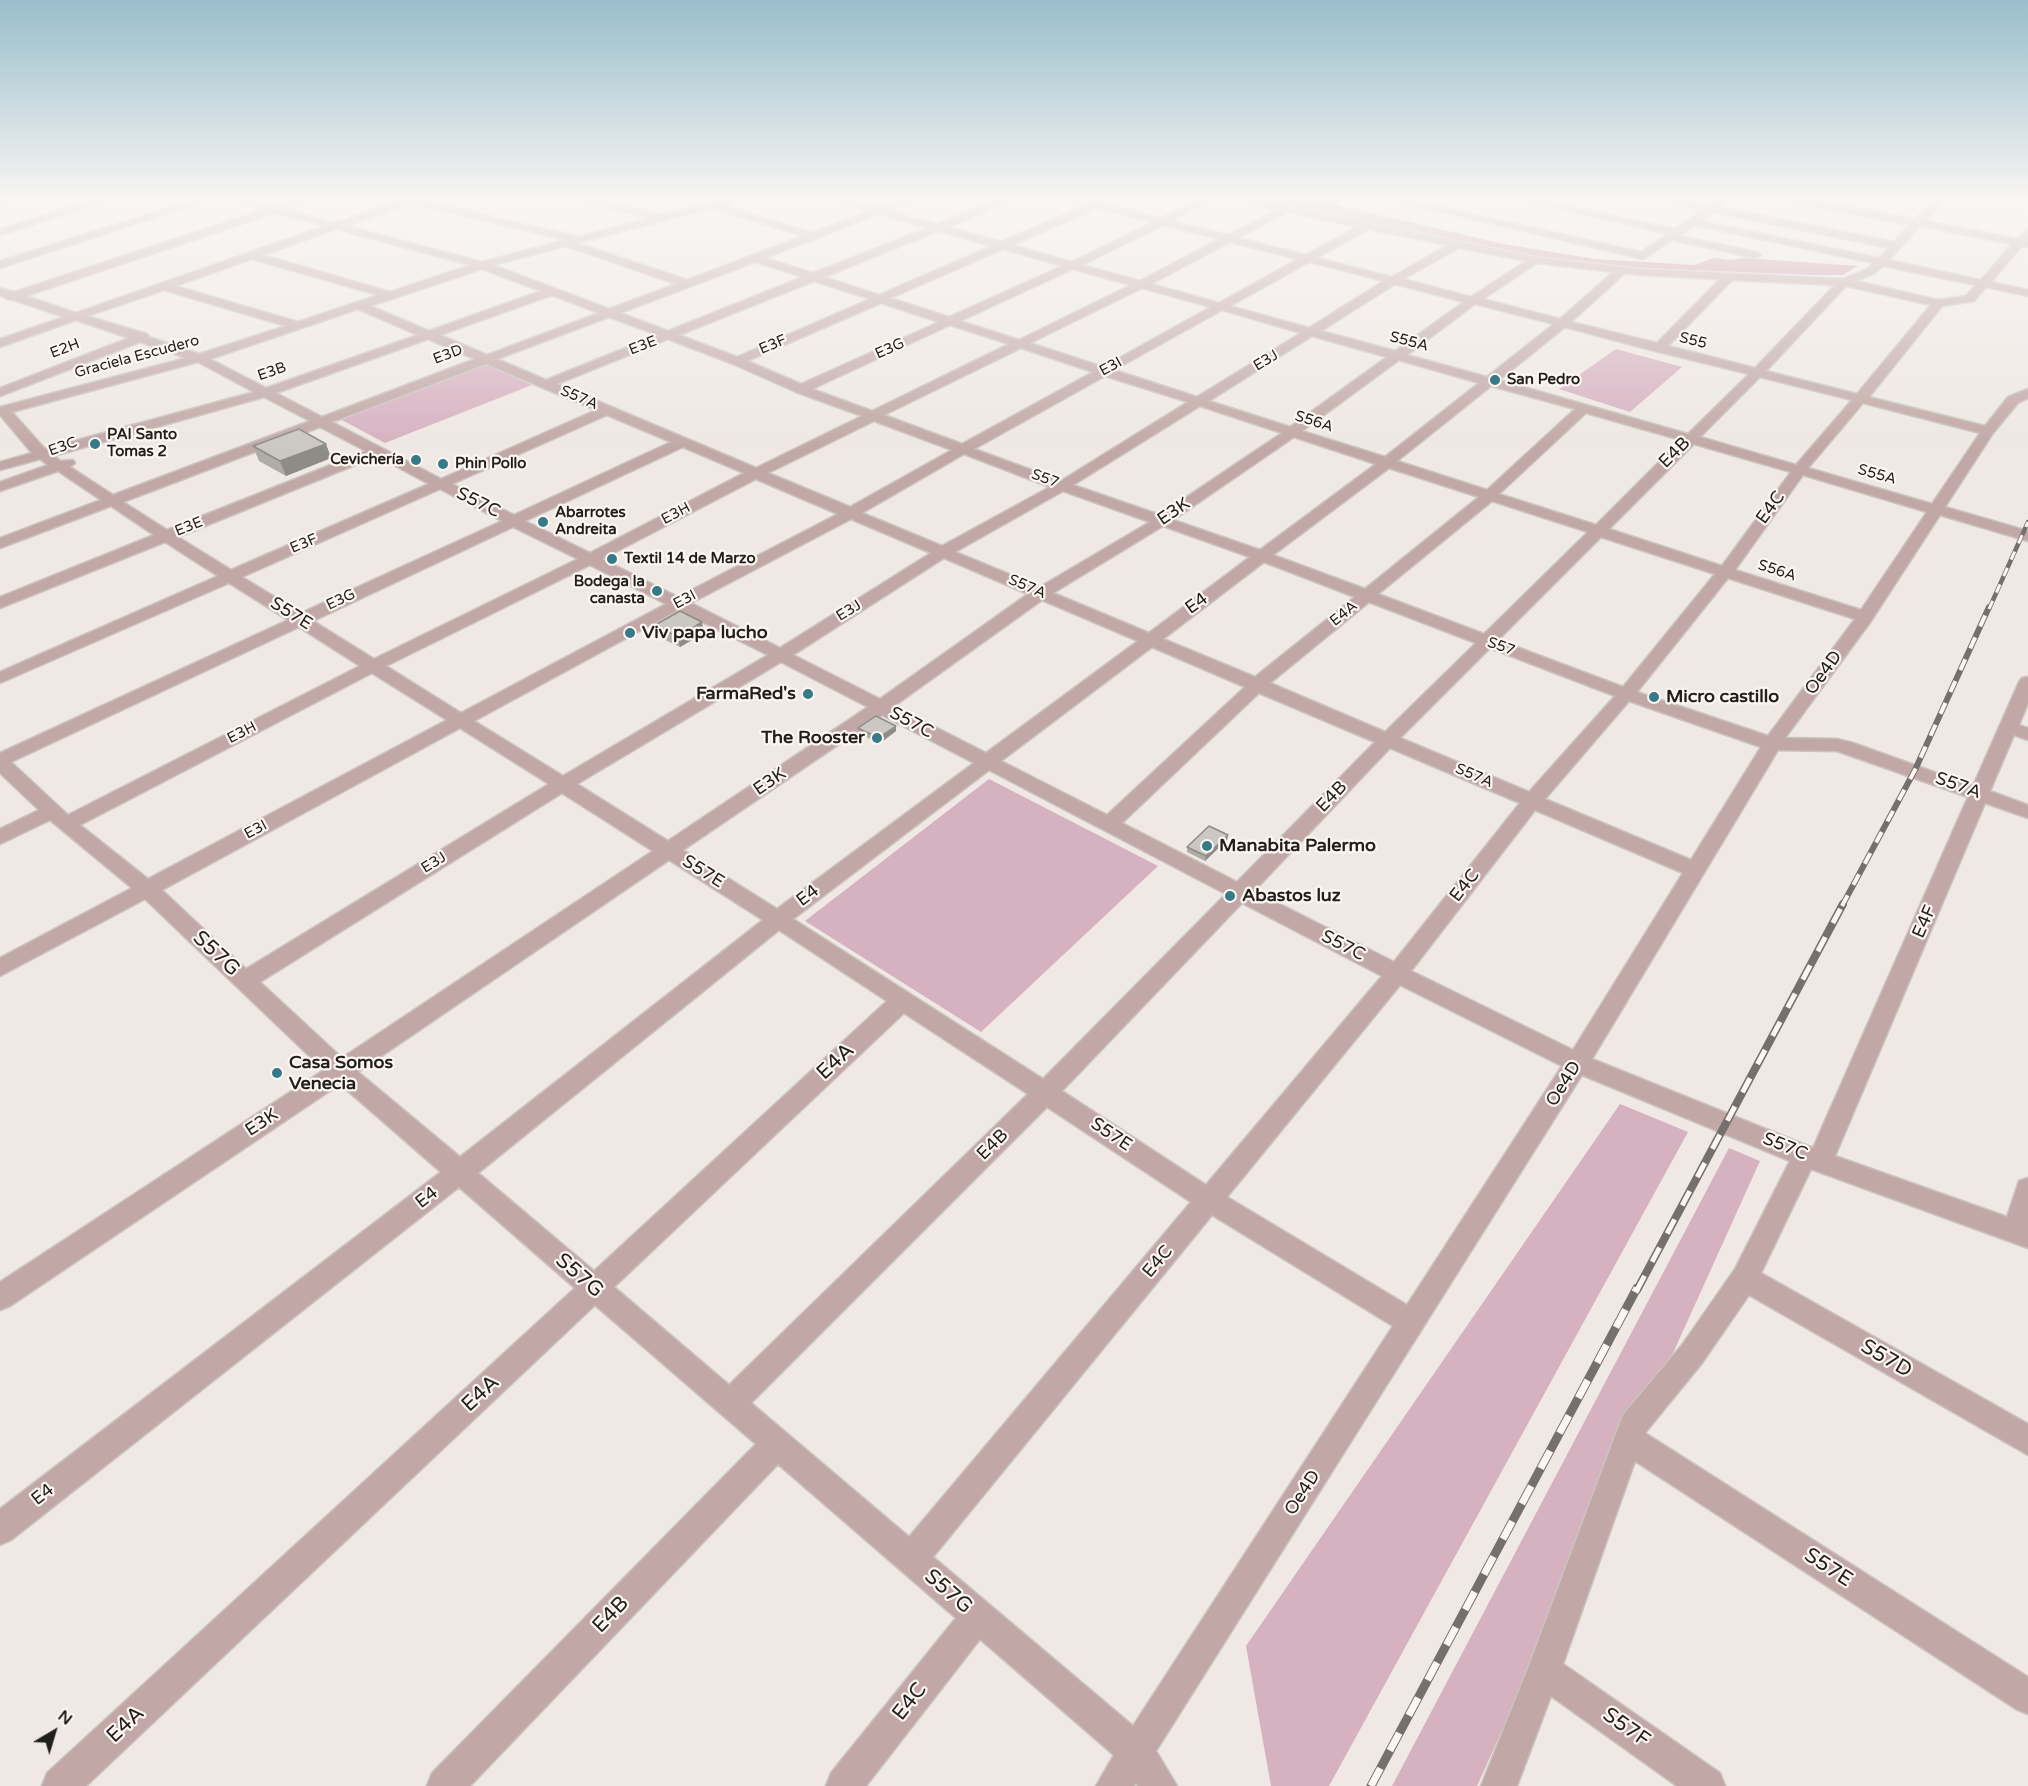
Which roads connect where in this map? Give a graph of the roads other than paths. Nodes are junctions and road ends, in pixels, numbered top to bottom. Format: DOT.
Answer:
graph roads {
  1 [pos="54,283"];
  2 [pos="170,283"];
  3 [pos="349,283"];
  4 [pos="425,283"];
  5 [pos="528,283"];
  6 [pos="685,283"];
  7 [pos="800,283"];
  8 [pos="830,283"];
  9 [pos="915,283"];
  10 [pos="1033,283"];
  11 [pos="1134,283"];
  12 [pos="1143,283"];
  13 [pos="1261,283"];
  14 [pos="1389,283"];
  15 [pos="1407,283"];
  16 [pos="1499,283"];
  17 [pos="1607,283"];
  18 [pos="1722,283"];
  19 [pos="1843,283"];
  20 [pos="1850,283"];
  21 [pos="1985,283"];
  22 [pos="1986,283"];
  23 [pos="1140,285"];
  24 [pos="163,286"];
  25 [pos="0,291"];
  26 [pos="550,292"];
  27 [pos="2028,293"];
  28 [pos="389,295"];
  29 [pos="16,296"];
  30 [pos="879,299"];
  31 [pos="1474,300"];
  32 [pos="0,301"];
  33 [pos="1938,303"];
  34 [pos="358,305"];
  35 [pos="1219,306"];
  36 [pos="607,313"];
  37 [pos="76,317"];
  38 [pos="949,322"];
  39 [pos="1563,323"];
  40 [pos="297,325"];
  41 [pos="1314,332"];
  42 [pos="429,335"];
  43 [pos="671,336"];
  44 [pos="143,338"];
  45 [pos="0,343"];
  46 [pos="1019,344"];
  47 [pos="1659,348"];
  48 [pos="1396,356"];
  49 [pos="199,358"];
  50 [pos="485,358"];
  51 [pos="737,361"];
  52 [pos="1103,372"];
  53 [pos="1757,373"];
  54 [pos="1488,381"];
  55 [pos="546,384"];
  56 [pos="801,388"];
  57 [pos="265,393"];
  58 [pos="2028,393"];
  59 [pos="1860,399"];
  60 [pos="238,400"];
  61 [pos="1198,402"];
  62 [pos="1,404"];
  63 [pos="1584,408"];
  64 [pos="608,410"];
  65 [pos="874,415"];
  66 [pos="321,422"];
  67 [pos="1988,430"];
  68 [pos="1292,432"];
  69 [pos="1689,438"];
  70 [pos="683,442"];
  71 [pos="964,448"];
  72 [pos="378,451"];
  73 [pos="41,454"];
  74 [pos="1386,463"];
  75 [pos="0,465"];
  76 [pos="59,466"];
  77 [pos="1800,470"];
  78 [pos="756,472"];
  79 [pos="442,485"];
  80 [pos="1062,486"];
  81 [pos="0,487"];
  82 [pos="1489,496"];
  83 [pos="112,500"];
  84 [pos="1935,508"];
  85 [pos="851,513"];
  86 [pos="513,520"];
  87 [pos="1163,520"];
  88 [pos="1598,531"];
  89 [pos="2028,536"];
  90 [pos="166,537"];
  91 [pos="0,543"];
  92 [pos="943,552"];
  93 [pos="1262,556"];
  94 [pos="589,560"];
  95 [pos="1725,572"];
  96 [pos="230,575"];
  97 [pos="1041,593"];
  98 [pos="1366,596"];
  99 [pos="0,603"];
  100 [pos="679,603"];
  101 [pos="1865,617"];
  102 [pos="300,619"];
  103 [pos="1149,639"];
  104 [pos="1486,642"];
  105 [pos="781,655"];
  106 [pos="373,666"];
  107 [pos="0,678"];
  108 [pos="2028,682"];
  109 [pos="1257,685"];
  110 [pos="1626,694"];
  111 [pos="882,707"];
  112 [pos="460,721"];
  113 [pos="2007,727"];
  114 [pos="2028,734"];
  115 [pos="1388,740"];
  116 [pos="1772,744"];
  117 [pos="1854,749"];
  118 [pos="0,761"];
  119 [pos="988,763"];
  120 [pos="563,784"];
  121 [pos="1981,794"];
  122 [pos="1532,801"];
  123 [pos="2028,812"];
  124 [pos="59,817"];
  125 [pos="1108,825"];
  126 [pos="0,837"];
  127 [pos="668,849"];
  128 [pos="1695,870"];
  129 [pos="146,888"];
  130 [pos="1240,892"];
  131 [pos="778,919"];
  132 [pos="0,968"];
  133 [pos="1397,974"];
  134 [pos="244,981"];
  135 [pos="902,1000"];
  136 [pos="1577,1064"];
  137 [pos="341,1071"];
  138 [pos="1046,1092"];
  139 [pos="1813,1159"];
  140 [pos="460,1172"];
  141 [pos="2028,1189"];
  142 [pos="1209,1200"];
  143 [pos="2022,1234"];
  144 [pos="1744,1278"];
  145 [pos="594,1289"];
  146 [pos="0,1297"];
  147 [pos="1412,1323"];
  148 [pos="731,1403"];
  149 [pos="1627,1439"];
  150 [pos="2028,1440"];
  151 [pos="776,1445"];
  152 [pos="0,1529"];
  153 [pos="911,1559"];
  154 [pos="977,1617"];
  155 [pos="1544,1671"];
  156 [pos="2028,1697"];
  157 [pos="1137,1751"];
  158 [pos="60,1786"];
  159 [pos="445,1786"];
  160 [pos="844,1786"];
  161 [pos="1114,1786"];
  162 [pos="1159,1786"];
  163 [pos="1499,1786"];
  164 [pos="1707,1786"];
  1 -- 29 [label="street"];
  2 -- 24 [label="street"];
  3 -- 28 [label="street"];
  4 -- 28 [label="street, Graciela Escudero"];
  5 -- 26 [label="street, S57"];
  6 -- 36 [label="street, E3D"];
  7 -- 43 [label="street, E3E"];
  8 -- 30 [label="street, S56A"];
  9 -- 30 [label="street, E3F"];
  10 -- 38 [label="street, E3G"];
  11 -- 23 [label="street, S55A"];
  12 -- 23 [label="street, E3H"];
  13 -- 35 [label="street, E3I"];
  14 -- 41 [label="street, E3J"];
  15 -- 31 [label="street, S55"];
  16 -- 31 [label="street, E3K"];
  17 -- 39 [label="street, E4"];
  18 -- 47 [label="street"];
  19 -- 53 [label="street, E4B"];
  20 -- 33 [label="street"];
  21 -- 33 [label="street"];
  22 -- 27 [label="street"];
  23 -- 35 [label="street, S55A"];
  23 -- 46 [label="street, E3H"];
  24 -- 37 [label="street"];
  24 -- 40 [label="street"];
  25 -- 29 [label="street, S57C"];
  26 -- 36 [label="street, S57"];
  26 -- 42 [label="street, E3B"];
  28 -- 34 [label="street, Graciela Escudero"];
  29 -- 32 [label="street"];
  29 -- 37 [label="street, S57C"];
  30 -- 38 [label="street, S56A"];
  30 -- 51 [label="street, E3F"];
  31 -- 39 [label="street, S55"];
  31 -- 48 [label="street, E3K"];
  33 -- 59 [label="street, E4C"];
  34 -- 40 [label="street, Graciela Escudero"];
  34 -- 42 [label="street, S57A"];
  35 -- 41 [label="street, S55A"];
  35 -- 52 [label="street, E3I"];
  36 -- 43 [label="street, S57"];
  36 -- 50 [label="street, E3D"];
  37 -- 44 [label="street, S57C"];
  37 -- 45 [label="street"];
  38 -- 46 [label="street, S56A"];
  38 -- 56 [label="street, E3G"];
  39 -- 47 [label="street, S55"];
  39 -- 54 [label="street, E4"];
  40 -- 49 [label="street, Graciela Escudero"];
  41 -- 48 [label="street, S55A"];
  41 -- 61 [label="street, E3J"];
  42 -- 50 [label="street, S57A"];
  42 -- 57 [label="street, E3B"];
  43 -- 51 [label="street, S57"];
  43 -- 55 [label="street, E3E"];
  44 -- 49 [label="street, S57C"];
  44 -- 62 [label="street, E2H"];
  46 -- 52 [label="street, S56A"];
  46 -- 65 [label="street, E3H"];
  47 -- 53 [label="street, S55"];
  48 -- 54 [label="street, S55A"];
  48 -- 68 [label="street, E3K"];
  49 -- 57 [label="street, S57C"];
  49 -- 62 [label="street, Graciela Escudero"];
  50 -- 55 [label="street, S57A"];
  50 -- 66 [label="street, E3D"];
  51 -- 56 [label="street, S57"];
  52 -- 61 [label="street, S56A"];
  52 -- 71 [label="street, E3I"];
  53 -- 59 [label="street, S55"];
  53 -- 69 [label="street, E4B"];
  54 -- 63 [label="street, S55A"];
  54 -- 74 [label="street, E4"];
  55 -- 64 [label="street, S57A"];
  56 -- 65 [label="street, S57"];
  57 -- 60 [label="street, E3B"];
  57 -- 66 [label="street, S57C"];
  58 -- 67 [label="street, Oe4D"];
  59 -- 67 [label="street, S55"];
  59 -- 77 [label="street, E4C"];
  60 -- 73 [label="street, E3B"];
  60 -- 76 [label="street, E3C"];
  61 -- 68 [label="street, S56A"];
  61 -- 80 [label="street, E3J"];
  62 -- 73 [label="street, S57E"];
  63 -- 69 [label="street, S55A"];
  63 -- 82 [label="street, E4A"];
  64 -- 70 [label="street, S57A"];
  64 -- 79 [label="street, E3F"];
  65 -- 71 [label="street, S57"];
  65 -- 78 [label="street, E3H"];
  66 -- 72 [label="street, S57C"];
  66 -- 83 [label="street, E3D"];
  67 -- 84 [label="street, Oe4D"];
  68 -- 74 [label="street, S56A"];
  68 -- 87 [label="street, E3K"];
  69 -- 77 [label="street, S55A"];
  69 -- 88 [label="street, E4B"];
  70 -- 78 [label="street, S57A"];
  70 -- 86 [label="street, E3G"];
  71 -- 80 [label="street, S57"];
  71 -- 85 [label="street, E3I"];
  72 -- 79 [label="street, S57C"];
  72 -- 90 [label="street, E3E"];
  73 -- 75 [label="street, E3B"];
  73 -- 76 [label="street, S57E"];
  74 -- 82 [label="street, S56A"];
  74 -- 93 [label="street, E4"];
  76 -- 81 [label="street, E3C"];
  76 -- 83 [label="street, S57E"];
  77 -- 84 [label="street, S55A"];
  77 -- 95 [label="street, E4C"];
  78 -- 85 [label="street, S57A"];
  78 -- 94 [label="street, E3H"];
  79 -- 86 [label="street, S57C"];
  79 -- 96 [label="street, E3F"];
  80 -- 87 [label="street, S57"];
  80 -- 92 [label="street, E3J"];
  82 -- 88 [label="street, S56A"];
  82 -- 98 [label="street, E4A"];
  83 -- 90 [label="street, S57E"];
  83 -- 91 [label="street, E3D"];
  84 -- 89 [label="street, S55A"];
  84 -- 101 [label="street, Oe4D"];
  85 -- 92 [label="street, S57A"];
  85 -- 100 [label="street, E3I"];
  86 -- 94 [label="street, S57C"];
  86 -- 102 [label="street, E3G"];
  87 -- 93 [label="street, S57"];
  87 -- 97 [label="street, E3K"];
  88 -- 95 [label="street, S56A"];
  88 -- 104 [label="street, E4B"];
  90 -- 96 [label="street, S57E"];
  90 -- 99 [label="street, E3E"];
  92 -- 97 [label="street, S57A"];
  92 -- 105 [label="street, E3J"];
  93 -- 98 [label="street, S57"];
  93 -- 103 [label="street, E4"];
  94 -- 100 [label="street, S57C"];
  94 -- 106 [label="street, E3H"];
  95 -- 101 [label="street, S56A"];
  95 -- 110 [label="street, E4C"];
  96 -- 102 [label="street, S57E"];
  96 -- 107 [label="street, E3F"];
  97 -- 103 [label="street, S57A"];
  97 -- 111 [label="street, E3K"];
  98 -- 104 [label="street, S57"];
  98 -- 109 [label="street, E4A"];
  100 -- 105 [label="street, S57C"];
  100 -- 112 [label="street, E3I"];
  101 -- 116 [label="street, Oe4D"];
  102 -- 106 [label="street, S57E"];
  102 -- 118 [label="street, E3G"];
  103 -- 109 [label="street, S57A"];
  103 -- 119 [label="street, E4"];
  104 -- 110 [label="street, S57"];
  104 -- 115 [label="street, E4B"];
  105 -- 111 [label="street, S57C"];
  105 -- 120 [label="street, E3J"];
  106 -- 112 [label="street, S57E"];
  106 -- 124 [label="street, E3H"];
  108 -- 113 [label="street, E4F"];
  109 -- 115 [label="street, S57A"];
  109 -- 125 [label="street, E4A"];
  110 -- 116 [label="street, S57"];
  110 -- 122 [label="street, E4C"];
  111 -- 119 [label="street, S57C"];
  111 -- 127 [label="street, E3K"];
  112 -- 120 [label="street, S57E"];
  112 -- 129 [label="street, E3I"];
  113 -- 114 [label="street"];
  113 -- 121 [label="street, E4F"];
  115 -- 122 [label="street, S57A"];
  115 -- 130 [label="street, E4B"];
  116 -- 117 [label="street, S57"];
  116 -- 128 [label="street, Oe4D"];
  117 -- 121 [label="street, S57A"];
  118 -- 124 [label="street, S57G"];
  119 -- 125 [label="street, S57C"];
  119 -- 131 [label="street, E4"];
  120 -- 127 [label="street, S57E"];
  120 -- 134 [label="street, E3J"];
  121 -- 123 [label="street, S57A"];
  121 -- 139 [label="street, E4F"];
  122 -- 128 [label="street, S57A"];
  122 -- 133 [label="street, E4C"];
  124 -- 126 [label="street, E3H"];
  124 -- 129 [label="street, S57G"];
  125 -- 130 [label="street, S57C"];
  127 -- 131 [label="street, S57E"];
  127 -- 137 [label="street, E3K"];
  128 -- 136 [label="street, Oe4D"];
  129 -- 132 [label="street, E3I"];
  129 -- 134 [label="street, S57G"];
  130 -- 133 [label="street, S57C"];
  130 -- 138 [label="street, E4B"];
  131 -- 135 [label="street, S57E"];
  131 -- 140 [label="street, E4"];
  133 -- 136 [label="street, S57C"];
  133 -- 142 [label="street, E4C"];
  134 -- 137 [label="street, S57G"];
  135 -- 138 [label="street, S57E"];
  135 -- 145 [label="street, E4A"];
  136 -- 139 [label="street, S57C"];
  136 -- 147 [label="street, Oe4D"];
  137 -- 140 [label="street, S57G"];
  137 -- 146 [label="street, E3K"];
  138 -- 142 [label="street, S57E"];
  138 -- 148 [label="street, E4B"];
  139 -- 143 [label="street"];
  139 -- 144 [label="street, E4F"];
  140 -- 145 [label="street, S57G"];
  140 -- 152 [label="street, E4"];
  141 -- 143 [label="street"];
  142 -- 147 [label="street, S57E"];
  142 -- 153 [label="street, E4C"];
  144 -- 149 [label="street, E4F"];
  144 -- 150 [label="street, S57D"];
  145 -- 148 [label="street, S57G"];
  145 -- 158 [label="street, E4A"];
  147 -- 157 [label="street, Oe4D"];
  148 -- 151 [label="street, S57G"];
  149 -- 155 [label="street, E4F"];
  149 -- 156 [label="street, S57E"];
  151 -- 153 [label="street, S57G"];
  151 -- 159 [label="street, E4B"];
  153 -- 154 [label="street, S57G"];
  154 -- 157 [label="street, S57G"];
  154 -- 160 [label="street, E4C"];
  155 -- 163 [label="street, E4F"];
  155 -- 164 [label="street, S57F"];
  157 -- 161 [label="street, Oe4D"];
  157 -- 162 [label="street, S57G"];
}
